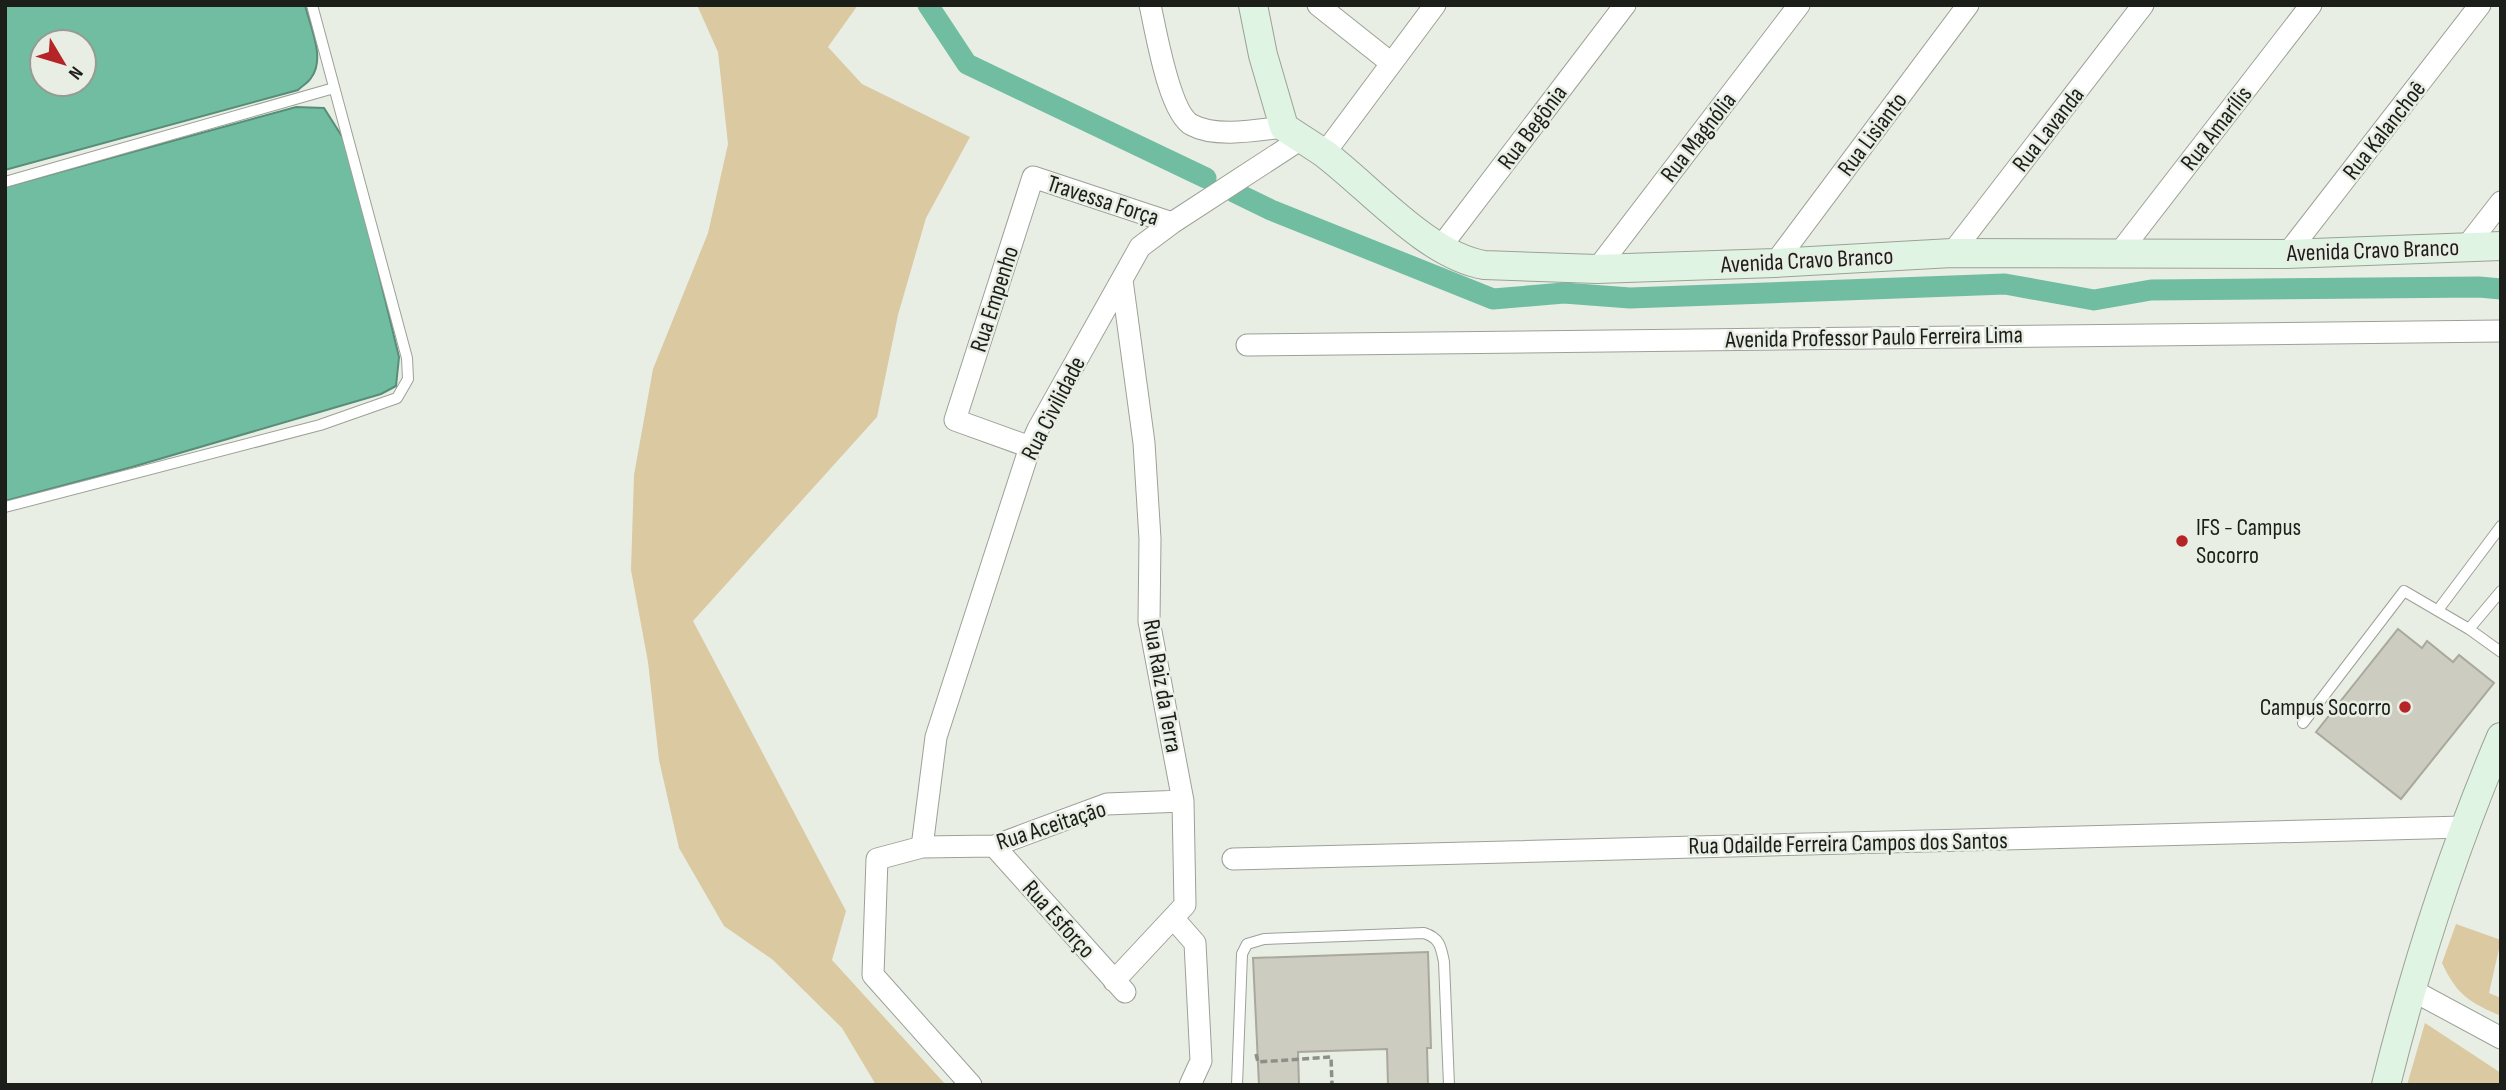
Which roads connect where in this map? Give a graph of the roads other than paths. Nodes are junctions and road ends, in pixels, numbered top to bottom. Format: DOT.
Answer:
graph roads {
  1 [pos="312,5"];
  2 [pos="1150,5"];
  3 [pos="1253,5"];
  4 [pos="1318,5"];
  5 [pos="1436,5"];
  6 [pos="1625,5"];
  7 [pos="1800,5"];
  8 [pos="1968,5"];
  9 [pos="2143,5"];
  10 [pos="2311,5"];
  11 [pos="2480,5"];
  12 [pos="1391,63"];
  13 [pos="334,88"];
  14 [pos="1303,140"];
  15 [pos="1033,177"];
  16 [pos="5,182"];
  17 [pos="2501,202"];
  18 [pos="1172,223"];
  19 [pos="2501,246"];
  20 [pos="2466,247"];
  21 [pos="1439,249"];
  22 [pos="2120,252"];
  23 [pos="1952,253"];
  24 [pos="2287,254"];
  25 [pos="1775,263"];
  26 [pos="1597,269"];
  27 [pos="1122,280"];
  28 [pos="2501,331"];
  29 [pos="1247,345"];
  30 [pos="1030,447"];
  31 [pos="5,507"];
  32 [pos="2501,526"];
  33 [pos="2501,591"];
  34 [pos="2438,610"];
  35 [pos="2469,629"];
  36 [pos="2501,652"];
  37 [pos="2303,723"];
  38 [pos="2501,737"];
  39 [pos="1184,801"];
  40 [pos="2464,827"];
  41 [pos="993,846"];
  42 [pos="922,847"];
  43 [pos="1233,859"];
  44 [pos="1173,918"];
  45 [pos="1120,987"];
  46 [pos="2410,989"];
  47 [pos="2501,1038"];
  48 [pos="971,1085"];
  49 [pos="1190,1085"];
  50 [pos="1237,1085"];
  51 [pos="1449,1085"];
  52 [pos="2386,1085"];
  1 -- 13 [label="lane"];
  2 -- 14 [label="street"];
  3 -- 14 [label="street"];
  4 -- 12 [label="street"];
  5 -- 12 [label="street"];
  6 -- 21 [label="street, Rua Begônia"];
  7 -- 26 [label="street, Rua Magnólia"];
  8 -- 25 [label="street, Rua Lisianto"];
  9 -- 23 [label="street, Rua Lavanda"];
  10 -- 22 [label="street, Rua Amarílis"];
  11 -- 24 [label="street, Rua Kalanchoê"];
  12 -- 14 [label="street"];
  13 -- 16 [label="lane"];
  13 -- 31 [label="lane"];
  14 -- 18 [label="street, Rua Civilidade"];
  14 -- 21 [label="street, Avenida Cravo Branco"];
  15 -- 18 [label="street, Travessa Força"];
  15 -- 30 [label="street, Rua Empenho"];
  17 -- 20 [label="street"];
  18 -- 27 [label="street, Rua Civilidade"];
  19 -- 20 [label="street, Avenida Cravo Branco"];
  20 -- 24 [label="street, Avenida Cravo Branco"];
  21 -- 26 [label="street, Avenida Cravo Branco"];
  22 -- 23 [label="street, Avenida Cravo Branco"];
  22 -- 24 [label="street, Avenida Cravo Branco"];
  23 -- 25 [label="street, Avenida Cravo Branco"];
  25 -- 26 [label="street, Avenida Cravo Branco"];
  27 -- 30 [label="street, Rua Civilidade"];
  27 -- 39 [label="street, Rua Raiz da Terra"];
  28 -- 29 [label="street, Avenida Professor Paulo Ferreira Lima"];
  30 -- 42 [label="street, Rua Civilidade"];
  32 -- 34 [label="lane"];
  33 -- 35 [label="lane"];
  34 -- 35 [label="lane"];
  34 -- 37 [label="lane"];
  35 -- 36 [label="lane"];
  38 -- 40 [label="street"];
  39 -- 41 [label="street, Rua Aceitação"];
  39 -- 44 [label="street, Rua Raiz da Terra"];
  40 -- 43 [label="street, Rua Odailde Ferreira Campos dos Santos"];
  40 -- 46 [label="street"];
  41 -- 42 [label="street, Rua Aceitação"];
  41 -- 45 [label="street, Rua Esforço"];
  42 -- 48 [label="street, Rua Aceitação"];
  44 -- 45 [label="street, Rua Raiz da Terra"];
  44 -- 49 [label="street"];
  46 -- 47 [label="street"];
  46 -- 52 [label="street"];
  50 -- 51 [label="lane"];
}
